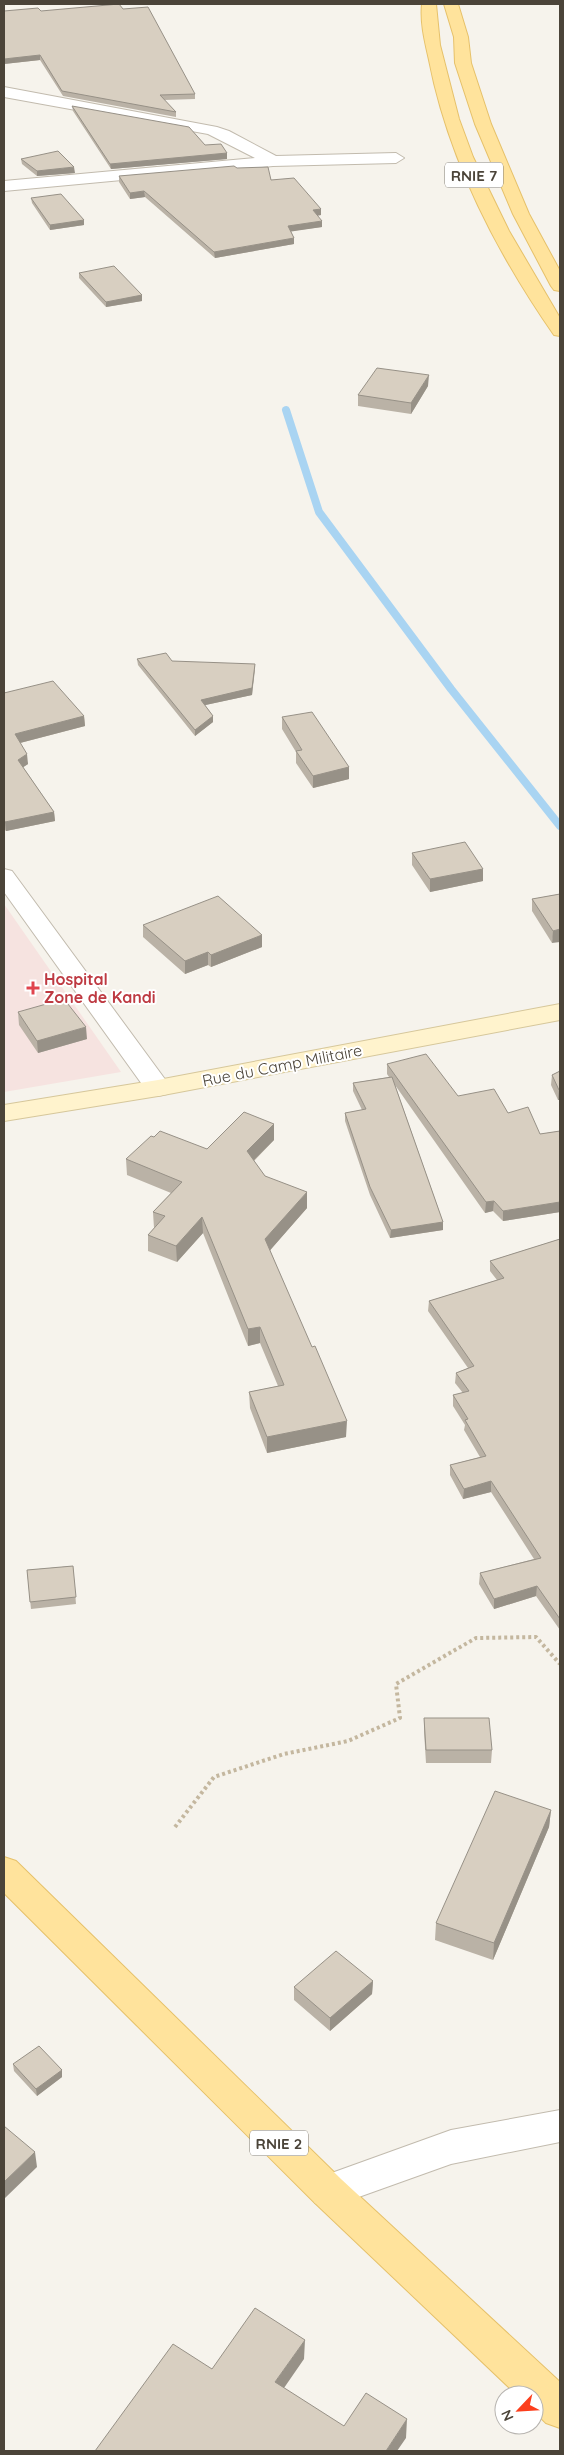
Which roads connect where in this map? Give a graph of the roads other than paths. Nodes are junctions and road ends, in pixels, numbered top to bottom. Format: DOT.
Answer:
graph roads {
  1 [pos="429,4"];
  2 [pos="451,4"];
  3 [pos="4,92"];
  4 [pos="396,158"];
  5 [pos="273,161"];
  6 [pos="4,186"];
  7 [pos="560,286"];
  8 [pos="560,331"];
  9 [pos="4,876"];
  10 [pos="560,1012"];
  11 [pos="158,1088"];
  12 [pos="4,1113"];
  13 [pos="4,1871"];
  14 [pos="560,2126"];
  15 [pos="328,2191"];
  16 [pos="560,2409"];
  1 -- 8 [label="main road, RNIE 7"];
  2 -- 7 [label="main road, RNIE 7"];
  3 -- 5 [label="street"];
  4 -- 5 [label="street"];
  5 -- 6 [label="street"];
  9 -- 11 [label="street"];
  10 -- 11 [label="street, Rue du Camp Militaire"];
  11 -- 12 [label="street, Rue du Camp Militaire"];
  13 -- 15 [label="main road, RNIE 2"];
  14 -- 15 [label="street"];
  15 -- 16 [label="main road, RNIE 2"];
}
